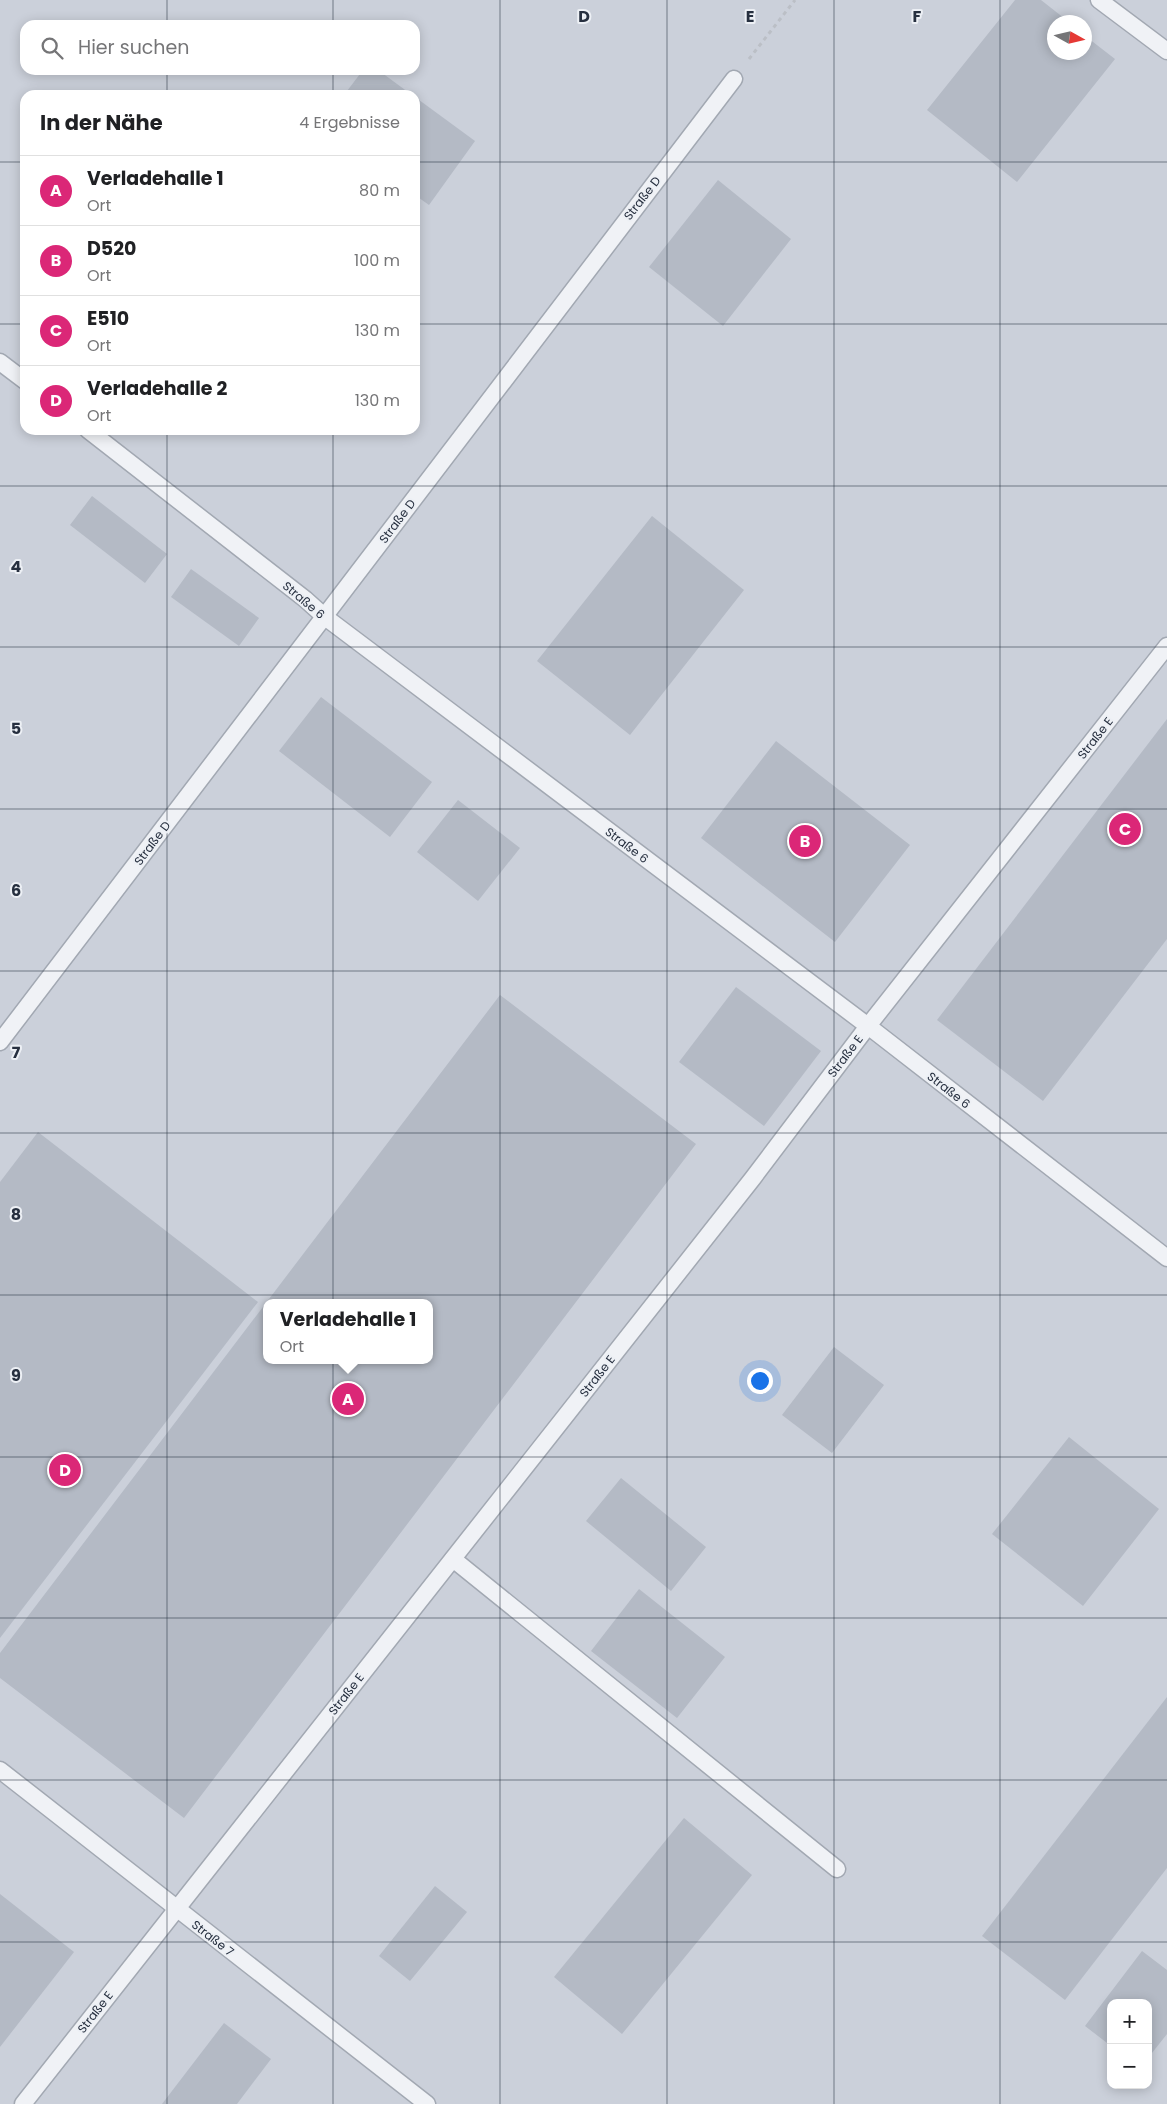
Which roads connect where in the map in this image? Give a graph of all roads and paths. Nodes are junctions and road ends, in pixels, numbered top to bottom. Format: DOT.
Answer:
graph roads {
  1 [pos="795,0"];
  2 [pos="1099,0"];
  3 [pos="1167,51"];
  4 [pos="734,79"];
  5 [pos="0,362"];
  6 [pos="20,377"];
  7 [pos="94,435"];
  8 [pos="325,617"];
  9 [pos="1167,646"];
  10 [pos="868,1026"];
  11 [pos="0,1042"];
  12 [pos="1167,1258"];
  13 [pos="453,1559"];
  14 [pos="0,1770"];
  15 [pos="838,1869"];
  16 [pos="176,1909"];
  17 [pos="24,2104"];
  18 [pos="427,2104"];
  1 -- 4 [label="path"];
  2 -- 3 [label="lane"];
  4 -- 8 [label="lane, Straße D"];
  5 -- 6 [label="lane"];
  7 -- 8 [label="lane, Straße 6"];
  8 -- 10 [label="lane, Straße 6"];
  8 -- 11 [label="lane, Straße D"];
  9 -- 10 [label="lane, Straße E"];
  10 -- 12 [label="lane, Straße 6"];
  10 -- 13 [label="lane, Straße E"];
  13 -- 15 [label="lane"];
  13 -- 16 [label="lane, Straße E"];
  14 -- 16 [label="lane, Straße 7"];
  16 -- 17 [label="lane, Straße E"];
  16 -- 18 [label="lane, Straße 7"];
}
